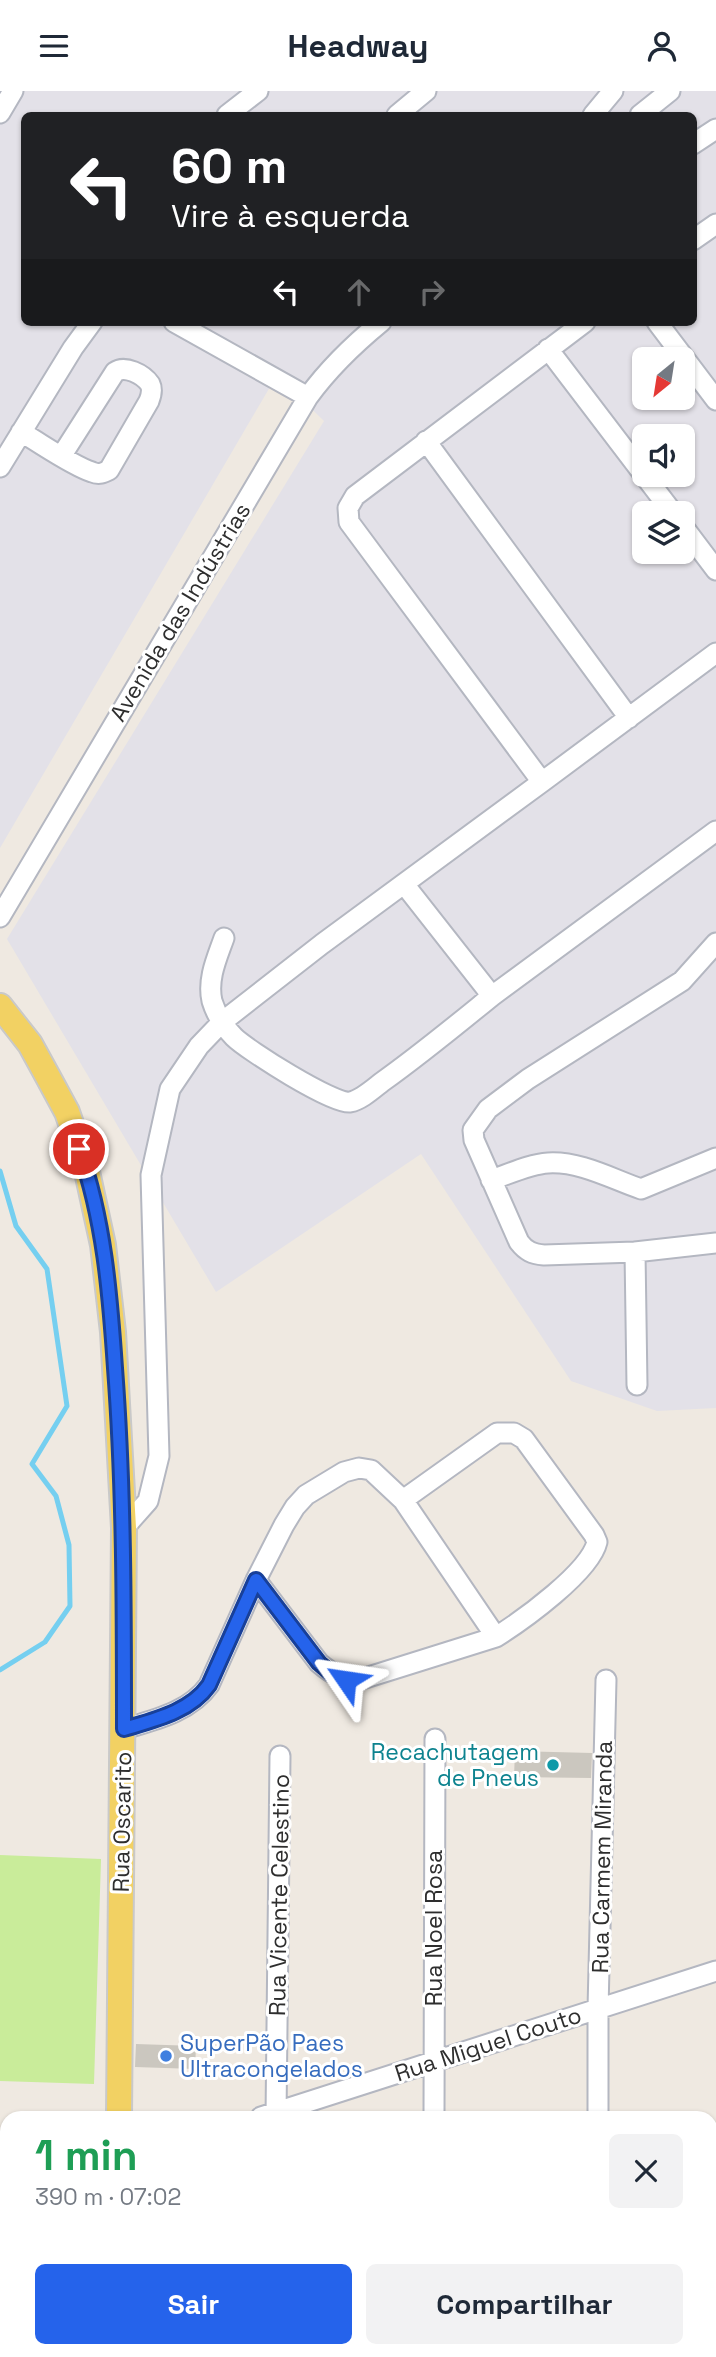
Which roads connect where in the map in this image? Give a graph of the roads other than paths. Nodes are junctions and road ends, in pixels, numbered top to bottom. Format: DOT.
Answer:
graph roads {
  1 [pos="13,91"];
  2 [pos="258,91"];
  3 [pos="426,91"];
  4 [pos="612,91"];
  5 [pos="670,91"];
  6 [pos="231,112"];
  7 [pos="401,112"];
  8 [pos="595,112"];
  9 [pos="644,112"];
  10 [pos="0,113"];
  11 [pos="716,129"];
  12 [pos="697,141"];
  13 [pos="716,224"];
  14 [pos="697,237"];
  15 [pos="89,326"];
  16 [pos="181,326"];
  17 [pos="376,326"];
  18 [pos="580,326"];
  19 [pos="660,326"];
  20 [pos="548,349"];
  21 [pos="308,397"];
  22 [pos="716,400"];
  23 [pos="21,432"];
  24 [pos="426,441"];
  25 [pos="62,455"];
  26 [pos="0,467"];
  27 [pos="664,501"];
  28 [pos="695,543"];
  29 [pos="716,570"];
  30 [pos="716,653"];
  31 [pos="629,718"];
  32 [pos="542,782"];
  33 [pos="716,831"];
  34 [pos="404,884"];
  35 [pos="0,918"];
  36 [pos="224,938"];
  37 [pos="716,943"];
  38 [pos="492,996"];
  39 [pos="0,1006"];
  40 [pos="222,1022"];
  41 [pos="716,1158"];
  42 [pos="491,1179"];
  43 [pos="716,1243"];
  44 [pos="635,1252"];
  45 [pos="636,1385"];
  46 [pos="403,1500"];
  47 [pos="124,1528"];
  48 [pos="256,1580"];
  49 [pos="496,1637"];
  50 [pos="606,1680"];
  51 [pos="124,1729"];
  52 [pos="435,1739"];
  53 [pos="280,1756"];
  54 [pos="716,1971"];
  55 [pos="598,2009"];
  56 [pos="434,2062"];
  57 [pos="119,2111"];
  58 [pos="271,2111"];
  59 [pos="286,2111"];
  60 [pos="434,2111"];
  61 [pos="598,2111"];
  1 -- 10 [label="street"];
  2 -- 6 [label="street"];
  3 -- 7 [label="street"];
  4 -- 8 [label="street"];
  5 -- 9 [label="street"];
  11 -- 12 [label="street"];
  13 -- 14 [label="street"];
  15 -- 23 [label="street"];
  16 -- 21 [label="street"];
  17 -- 21 [label="street, Avenida das Indústrias"];
  18 -- 20 [label="street"];
  19 -- 22 [label="street"];
  20 -- 24 [label="street"];
  20 -- 27 [label="street"];
  21 -- 35 [label="street, Avenida das Indústrias"];
  23 -- 25 [label="street"];
  23 -- 26 [label="street"];
  24 -- 31 [label="street"];
  24 -- 32 [label="street"];
  25 -- 25 [label="street"];
  28 -- 29 [label="street"];
  30 -- 31 [label="street"];
  31 -- 32 [label="street"];
  32 -- 34 [label="street"];
  33 -- 38 [label="street"];
  34 -- 38 [label="street"];
  34 -- 40 [label="street"];
  36 -- 40 [label="street"];
  37 -- 42 [label="street"];
  38 -- 40 [label="street"];
  39 -- 47 [label="main road, Rua Oscarito"];
  40 -- 47 [label="street"];
  41 -- 42 [label="street"];
  42 -- 44 [label="street"];
  43 -- 44 [label="street"];
  44 -- 45 [label="street"];
  46 -- 48 [label="street"];
  46 -- 49 [label="street"];
  46 -- 49 [label="street"];
  47 -- 51 [label="main road, Rua Oscarito"];
  48 -- 49 [label="street"];
  48 -- 51 [label="street"];
  50 -- 55 [label="street, Rua Carmem Miranda"];
  51 -- 57 [label="main road, Rua Oscarito"];
  52 -- 56 [label="street, Rua Noel Rosa"];
  53 -- 58 [label="street, Rua Vicente Celestino"];
  54 -- 55 [label="street, Rua Miguel Couto"];
  55 -- 56 [label="street, Rua Miguel Couto"];
  55 -- 61 [label="street, Rua Carmem Miranda"];
  56 -- 59 [label="street, Rua Miguel Couto"];
  56 -- 60 [label="street, Rua Noel Rosa"];
}
